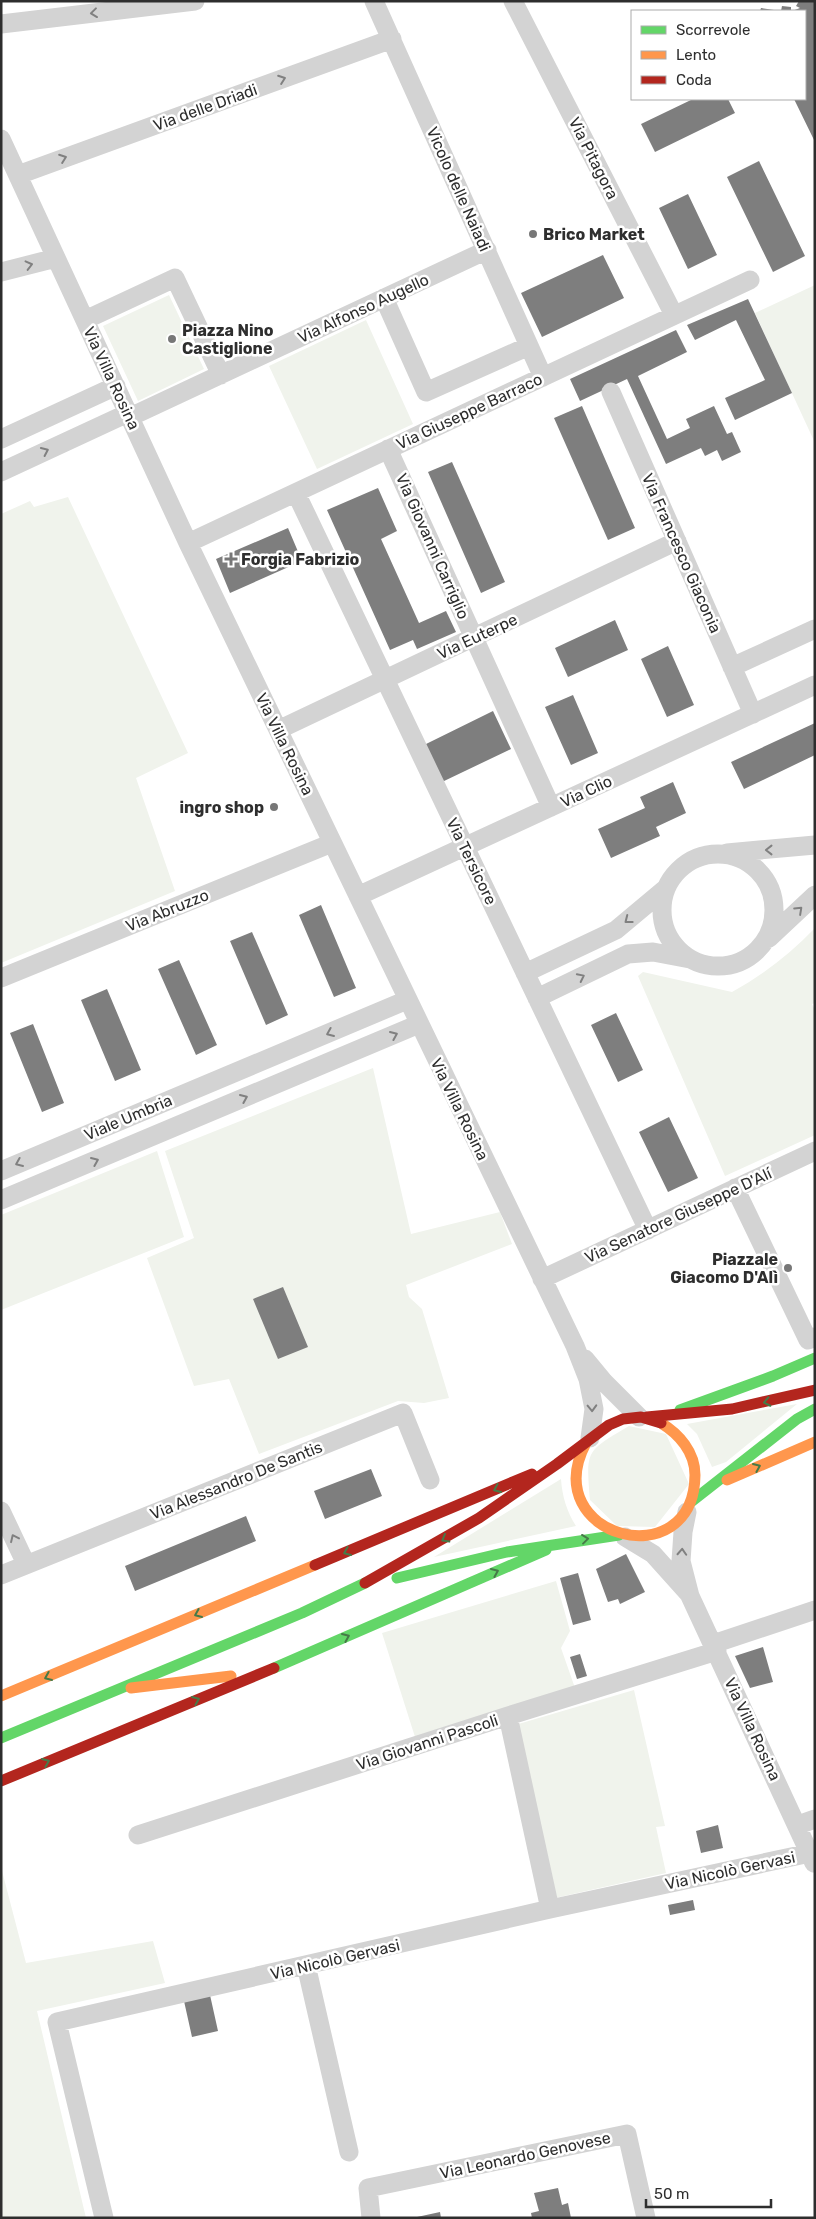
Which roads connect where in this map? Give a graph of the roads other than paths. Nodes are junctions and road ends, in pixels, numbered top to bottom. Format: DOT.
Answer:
graph roads {
  1 [pos="195,1"];
  2 [pos="374,1"];
  3 [pos="513,1"];
  4 [pos="1,24"];
  5 [pos="392,39"];
  6 [pos="1,139"];
  7 [pos="18,175"];
  8 [pos="487,250"];
  9 [pos="56,258"];
  10 [pos="1,272"];
  11 [pos="750,280"];
  12 [pos="384,298"];
  13 [pos="674,315"];
  14 [pos="85,320"];
  15 [pos="530,346"];
  16 [pos="221,375"];
  17 [pos="543,376"];
  18 [pos="116,386"];
  19 [pos="612,392"];
  20 [pos="129,415"];
  21 [pos="1,439"];
  22 [pos="388,449"];
  23 [pos="1,472"];
  24 [pos="296,493"];
  25 [pos="677,541"];
  26 [pos="188,543"];
  27 [pos="815,629"];
  28 [pos="474,637"];
  29 [pos="732,667"];
  30 [pos="385,680"];
  31 [pos="815,685"];
  32 [pos="753,714"];
  33 [pos="278,730"];
  34 [pos="551,807"];
  35 [pos="332,842"];
  36 [pos="815,845"];
  37 [pos="465,847"];
  38 [pos="724,854"];
  39 [pos="666,889"];
  40 [pos="815,895"];
  41 [pos="358,896"];
  42 [pos="758,950"];
  43 [pos="690,959"];
  44 [pos="525,973"];
  45 [pos="1,978"];
  46 [pos="537,998"];
  47 [pos="407,1000"];
  48 [pos="352,1023"];
  49 [pos="419,1024"];
  50 [pos="363,1048"];
  51 [pos="209,1083"];
  52 [pos="219,1108"];
  53 [pos="48,1151"];
  54 [pos="815,1151"];
  55 [pos="1,1171"];
  56 [pos="58,1176"];
  57 [pos="735,1188"];
  58 [pos="1,1200"];
  59 [pos="648,1230"];
  60 [pos="542,1279"];
  61 [pos="815,1337"];
  62 [pos="575,1346"];
  63 [pos="815,1358"];
  64 [pos="815,1390"];
  65 [pos="815,1409"];
  66 [pos="641,1417"];
  67 [pos="662,1417"];
  68 [pos="588,1440"];
  69 [pos="815,1442"];
  70 [pos="558,1463"];
  71 [pos="430,1480"];
  72 [pos="712,1486"];
  73 [pos="689,1505"];
  74 [pos="1,1511"];
  75 [pos="622,1536"];
  76 [pos="567,1541"];
  77 [pos="26,1564"];
  78 [pos="2,1573"];
  79 [pos="350,1591"];
  80 [pos="690,1596"];
  81 [pos="815,1610"];
  82 [pos="715,1647"];
  83 [pos="264,1672"];
  84 [pos="117,1690"];
  85 [pos="1,1696"];
  86 [pos="508,1716"];
  87 [pos="1,1738"];
  88 [pos="1,1781"];
  89 [pos="806,1822"];
  90 [pos="138,1835"];
  91 [pos="812,1858"];
  92 [pos="550,1909"];
  93 [pos="306,1965"];
  94 [pos="349,2152"];
  95 [pos="104,2218"];
  96 [pos="371,2218"];
  97 [pos="646,2218"];
  1 -- 4 [label="street, one-way"];
  2 -- 5 [label="street, Vicolo delle Naiadi"];
  3 -- 13 [label="street, Via Pitagora"];
  7 -- 5 [label="street, Via delle Driadi, one-way"];
  5 -- 8 [label="street, Vicolo delle Naiadi"];
  6 -- 7 [label="street, Via Villa Rosina"];
  7 -- 9 [label="street, Via Villa Rosina"];
  8 -- 12 [label="street, Via Alfonso Augello"];
  8 -- 15 [label="street, Vicolo delle Naiadi"];
  10 -- 9 [label="street, one-way"];
  9 -- 14 [label="street, Via Villa Rosina"];
  11 -- 13 [label="street, Via Giuseppe Barraco"];
  12 -- 15 [label="street"];
  12 -- 16 [label="street, Via Alfonso Augello"];
  13 -- 17 [label="street, Via Giuseppe Barraco"];
  14 -- 16 [label="street"];
  14 -- 18 [label="street, Via Villa Rosina"];
  15 -- 17 [label="street, Vicolo delle Naiadi"];
  16 -- 20 [label="street, Via Alfonso Augello"];
  17 -- 22 [label="street, Via Giuseppe Barraco"];
  18 -- 20 [label="street, Via Villa Rosina"];
  18 -- 21 [label="street"];
  19 -- 25 [label="street, Via Francesco Giaconia"];
  23 -- 20 [label="street, Via Alfonso Augello, one-way"];
  20 -- 26 [label="street, Via Villa Rosina"];
  22 -- 24 [label="street, Via Giuseppe Barraco"];
  22 -- 28 [label="street, Via Giovanni Carriglio"];
  24 -- 26 [label="street, Via Giuseppe Barraco"];
  24 -- 30 [label="street, Via Tersicore"];
  25 -- 28 [label="street, Via Euterpe"];
  25 -- 29 [label="street, Via Francesco Giaconia"];
  26 -- 33 [label="street, Via Villa Rosina"];
  27 -- 29 [label="street"];
  28 -- 30 [label="street, Via Euterpe"];
  28 -- 34 [label="street, Via Giovanni Carriglio"];
  29 -- 32 [label="street, Via Francesco Giaconia"];
  30 -- 33 [label="street, Via Euterpe"];
  30 -- 37 [label="street, Via Tersicore"];
  31 -- 32 [label="street, Via Clio"];
  32 -- 34 [label="street, Via Clio"];
  33 -- 35 [label="street, Via Villa Rosina"];
  34 -- 37 [label="street, Via Clio"];
  35 -- 41 [label="street, Via Villa Rosina"];
  35 -- 45 [label="street, Via Abruzzo"];
  36 -- 38 [label="street, one-way"];
  37 -- 41 [label="street, Via Clio"];
  37 -- 44 [label="street, Via Tersicore"];
  38 -- 39 [label="street"];
  38 -- 42 [label="street"];
  39 -- 43 [label="street"];
  39 -- 44 [label="street, one-way"];
  42 -- 40 [label="street, one-way"];
  41 -- 47 [label="street, Via Villa Rosina"];
  42 -- 43 [label="street"];
  46 -- 43 [label="street, one-way"];
  44 -- 46 [label="street, Via Tersicore"];
  46 -- 59 [label="street, Via Tersicore"];
  47 -- 48 [label="street, Viale Umbria"];
  47 -- 49 [label="street, Via Villa Rosina"];
  48 -- 50 [label="street"];
  48 -- 51 [label="street, Viale Umbria, one-way"];
  50 -- 49 [label="street, Viale Umbria, one-way"];
  49 -- 60 [label="street, Via Villa Rosina"];
  52 -- 50 [label="street, Viale Umbria, one-way"];
  51 -- 52 [label="street"];
  51 -- 53 [label="street, Viale Umbria"];
  56 -- 52 [label="street, Viale Umbria, one-way"];
  53 -- 55 [label="street, Viale Umbria, one-way"];
  53 -- 56 [label="street"];
  54 -- 57 [label="street, Via Senatore Giuseppe D'Alí"];
  56 -- 58 [label="street, Viale Umbria"];
  57 -- 59 [label="street, Via Senatore Giuseppe D'Alí"];
  57 -- 61 [label="street"];
  59 -- 60 [label="street, Via Senatore Giuseppe D'Alí"];
  60 -- 62 [label="street, Via Villa Rosina"];
  62 -- 66 [label="street, Via Villa Rosina"];
  62 -- 68 [label="street, Via Villa Rosina, one-way"];
  63 -- 67 [label="main road"];
  64 -- 67 [label="main road, one-way"];
  65 -- 72 [label="main road"];
  66 -- 67 [label="main road"];
  66 -- 68 [label="main road"];
  66 -- 73 [label="main road"];
  68 -- 70 [label="main road"];
  68 -- 75 [label="main road"];
  72 -- 69 [label="main road, one-way"];
  70 -- 79 [label="main road, one-way"];
  70 -- 85 [label="main road, one-way"];
  71 -- 77 [label="street, Via Alessandro De Santis"];
  72 -- 73 [label="main road"];
  73 -- 75 [label="main road"];
  80 -- 73 [label="street, Via Villa Rosina, one-way"];
  77 -- 74 [label="street, one-way"];
  76 -- 75 [label="main road, one-way"];
  75 -- 80 [label="street, Via Villa Rosina"];
  76 -- 79 [label="main road"];
  83 -- 76 [label="main road, one-way"];
  77 -- 78 [label="street, Via Alessandro De Santis"];
  79 -- 84 [label="main road"];
  80 -- 82 [label="street, Via Villa Rosina"];
  81 -- 82 [label="street, Via Giovanni Pascoli"];
  82 -- 86 [label="street, Via Giovanni Pascoli"];
  82 -- 89 [label="street, Via Villa Rosina"];
  83 -- 84 [label="main road"];
  88 -- 83 [label="main road, one-way"];
  84 -- 87 [label="main road"];
  86 -- 90 [label="street, Via Giovanni Pascoli"];
  86 -- 92 [label="street"];
  89 -- 91 [label="street, Via Villa Rosina"];
  91 -- 92 [label="street, Via Nicolò Gervasi"];
  92 -- 93 [label="street, Via Nicolò Gervasi"];
  93 -- 94 [label="street"];
  93 -- 95 [label="street, Via Nicolò Gervasi"];
  96 -- 97 [label="street, Via Leonardo Genovese"];
}
